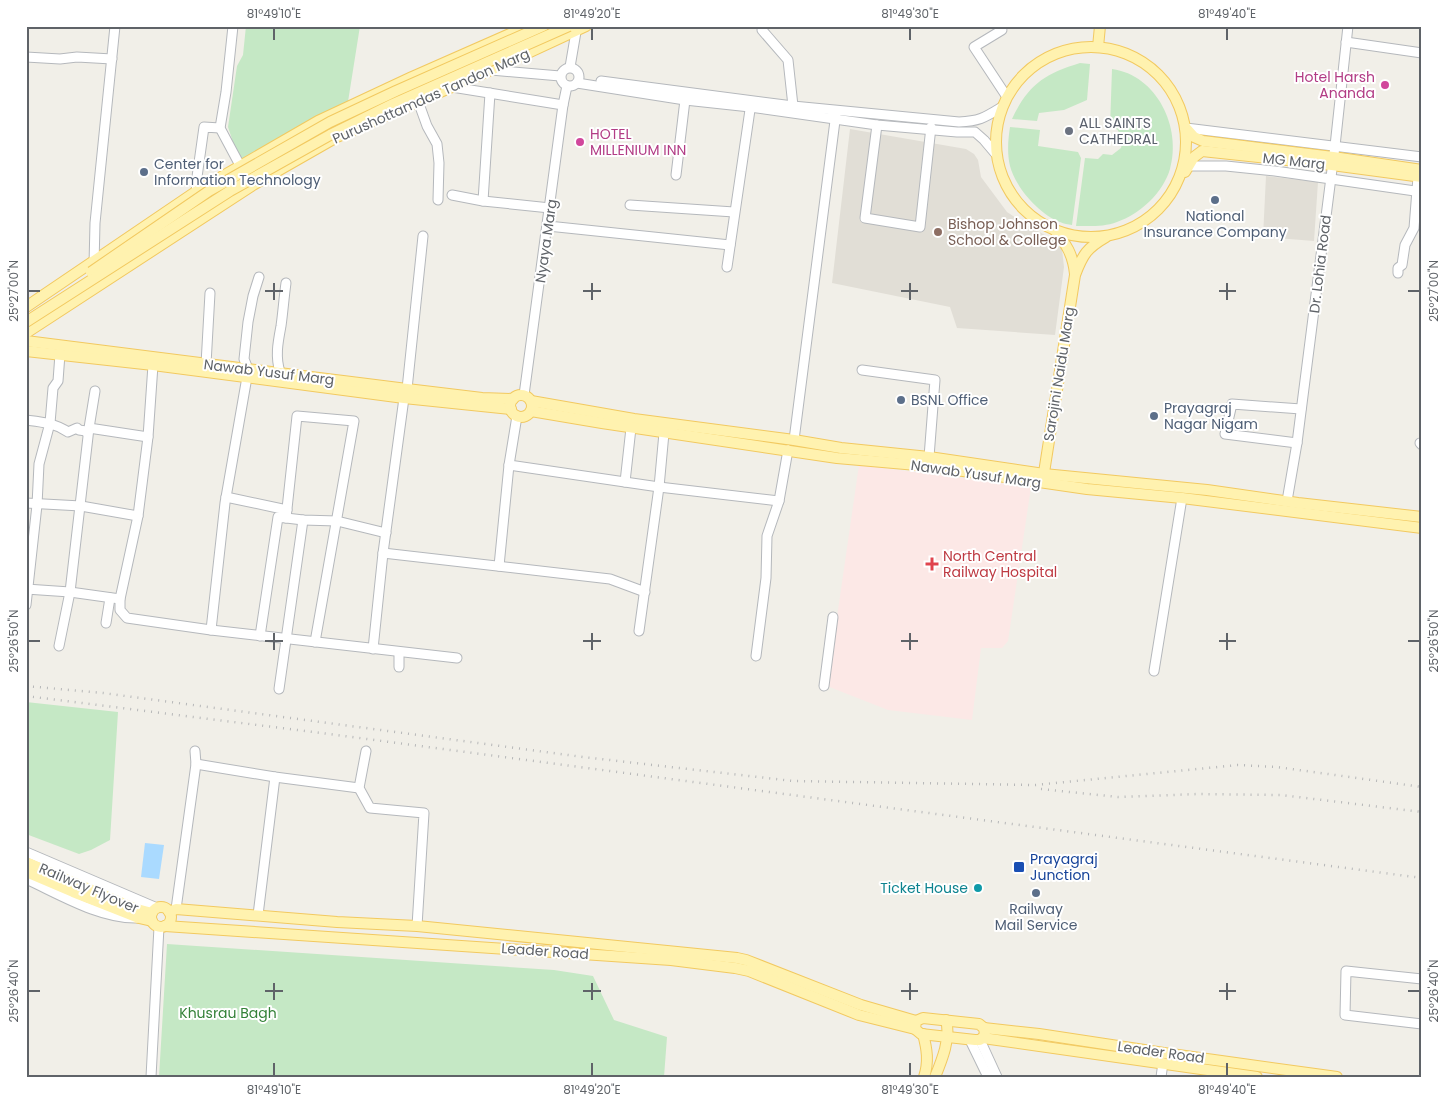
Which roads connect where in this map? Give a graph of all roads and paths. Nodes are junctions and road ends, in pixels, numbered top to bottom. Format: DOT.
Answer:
graph roads {
  1 [pos="115,26"];
  2 [pos="233,26"];
  3 [pos="528,26"];
  4 [pos="544,26"];
  5 [pos="1100,26"];
  6 [pos="1348,26"];
  7 [pos="577,27"];
  8 [pos="762,30"];
  9 [pos="1002,30"];
  10 [pos="1346,42"];
  11 [pos="1098,47"];
  12 [pos="1422,53"];
  13 [pos="26,57"];
  14 [pos="112,59"];
  15 [pos="570,67"];
  16 [pos="490,70"];
  17 [pos="560,76"];
  18 [pos="578,80"];
  19 [pos="567,86"];
  20 [pos="452,87"];
  21 [pos="490,93"];
  22 [pos="1007,98"];
  23 [pos="685,100"];
  24 [pos="418,101"];
  25 [pos="751,104"];
  26 [pos="563,105"];
  27 [pos="793,106"];
  28 [pos="1002,107"];
  29 [pos="836,114"];
  30 [pos="932,120"];
  31 [pos="876,125"];
  32 [pos="220,128"];
  33 [pos="1186,128"];
  34 [pos="930,130"];
  35 [pos="996,153"];
  36 [pos="1334,156"];
  37 [pos="1422,157"];
  38 [pos="1190,166"];
  39 [pos="240,167"];
  40 [pos="676,175"];
  41 [pos="1421,175"];
  42 [pos="1181,179"];
  43 [pos="1330,179"];
  44 [pos="252,185"];
  45 [pos="197,191"];
  46 [pos="1420,192"];
  47 [pos="452,195"];
  48 [pos="438,200"];
  49 [pos="482,200"];
  50 [pos="630,205"];
  51 [pos="550,208"];
  52 [pos="734,212"];
  53 [pos="203,217"];
  54 [pos="548,226"];
  55 [pos="1054,229"];
  56 [pos="1109,235"];
  57 [pos="423,236"];
  58 [pos="730,245"];
  59 [pos="94,261"];
  60 [pos="727,267"];
  61 [pos="1398,273"];
  62 [pos="1075,275"];
  63 [pos="259,277"];
  64 [pos="286,283"];
  65 [pos="97,287"];
  66 [pos="210,294"];
  67 [pos="26,307"];
  68 [pos="26,317"];
  69 [pos="26,322"];
  70 [pos="26,333"];
  71 [pos="26,341"];
  72 [pos="26,351"];
  73 [pos="60,354"];
  74 [pos="206,364"];
  75 [pos="153,365"];
  76 [pos="862,370"];
  77 [pos="280,372"];
  78 [pos="247,373"];
  79 [pos="95,391"];
  80 [pos="405,393"];
  81 [pos="529,402"];
  82 [pos="513,408"];
  83 [pos="1301,408"];
  84 [pos="26,420"];
  85 [pos="50,423"];
  86 [pos="89,428"];
  87 [pos="631,428"];
  88 [pos="664,433"];
  89 [pos="148,437"];
  90 [pos="794,440"];
  91 [pos="1297,443"];
  92 [pos="788,450"];
  93 [pos="929,457"];
  94 [pos="509,465"];
  95 [pos="1043,479"];
  96 [pos="625,482"];
  97 [pos="659,487"];
  98 [pos="226,497"];
  99 [pos="1182,498"];
  100 [pos="779,501"];
  101 [pos="1287,501"];
  102 [pos="26,503"];
  103 [pos="37,505"];
  104 [pos="81,506"];
  105 [pos="287,514"];
  106 [pos="138,516"];
  107 [pos="1422,517"];
  108 [pos="303,520"];
  109 [pos="337,521"];
  110 [pos="1422,528"];
  111 [pos="386,532"];
  112 [pos="383,553"];
  113 [pos="499,566"];
  114 [pos="27,589"];
  115 [pos="70,592"];
  116 [pos="644,592"];
  117 [pos="110,598"];
  118 [pos="120,599"];
  119 [pos="26,605"];
  120 [pos="833,617"];
  121 [pos="106,623"];
  122 [pos="211,630"];
  123 [pos="639,630"];
  124 [pos="260,636"];
  125 [pos="286,639"];
  126 [pos="315,642"];
  127 [pos="59,646"];
  128 [pos="373,648"];
  129 [pos="400,652"];
  130 [pos="756,656"];
  131 [pos="457,658"];
  132 [pos="400,667"];
  133 [pos="1154,671"];
  134 [pos="824,686"];
  135 [pos="280,690"];
  136 [pos="195,751"];
  137 [pos="366,751"];
  138 [pos="196,764"];
  139 [pos="275,777"];
  140 [pos="359,788"];
  141 [pos="26,852"];
  142 [pos="26,862"];
  143 [pos="26,872"];
  144 [pos="26,879"];
  145 [pos="121,906"];
  146 [pos="172,911"];
  147 [pos="258,915"];
  148 [pos="139,918"];
  149 [pos="157,919"];
  150 [pos="417,926"];
  151 [pos="723,962"];
  152 [pos="1422,979"];
  153 [pos="946,1020"];
  154 [pos="969,1023"];
  155 [pos="1422,1024"];
  156 [pos="918,1028"];
  157 [pos="947,1037"];
  158 [pos="979,1037"];
  159 [pos="1163,1063"];
  160 [pos="151,1077"];
  161 [pos="924,1077"];
  162 [pos="935,1077"];
  163 [pos="988,1077"];
  164 [pos="996,1077"];
  165 [pos="1161,1077"];
  166 [pos="1257,1077"];
  167 [pos="1337,1077"];
  1 -- 14 [label="street"];
  2 -- 32 [label="street"];
  3 -- 39 [label="main road, Purushottamdas Tandon Marg"];
  4 -- 68 [label="main road, bridge"];
  5 -- 11 [label="main road"];
  6 -- 10 [label="street, Dr. Lohia Road"];
  7 -- 15 [label="street"];
  7 -- 16 [label="main road, Purushottamdas Tandon Marg"];
  7 -- 69 [label="main road, bridge"];
  8 -- 27 [label="street"];
  9 -- 22 [label="street"];
  10 -- 12 [label="street"];
  10 -- 36 [label="street, Dr. Lohia Road"];
  11 -- 22 [label="main road"];
  11 -- 33 [label="main road"];
  13 -- 14 [label="street"];
  14 -- 59 [label="street"];
  15 -- 17 [label="street"];
  15 -- 18 [label="street"];
  16 -- 17 [label="street"];
  16 -- 20 [label="main road, Purushottamdas Tandon Marg"];
  17 -- 19 [label="street"];
  18 -- 19 [label="street"];
  18 -- 23 [label="street"];
  18 -- 25 [label="street"];
  19 -- 26 [label="street, Nyaya Marg"];
  20 -- 21 [label="street"];
  20 -- 24 [label="main road, Purushottamdas Tandon Marg"];
  21 -- 26 [label="street"];
  21 -- 49 [label="street"];
  22 -- 28 [label="main road"];
  23 -- 25 [label="street"];
  23 -- 40 [label="street"];
  24 -- 44 [label="main road, Purushottamdas Tandon Marg"];
  24 -- 48 [label="street"];
  25 -- 27 [label="street"];
  25 -- 29 [label="street"];
  25 -- 52 [label="street"];
  26 -- 51 [label="street, Nyaya Marg"];
  27 -- 29 [label="street"];
  28 -- 30 [label="street"];
  28 -- 35 [label="main road"];
  29 -- 30 [label="street"];
  29 -- 31 [label="street"];
  29 -- 90 [label="street"];
  30 -- 34 [label="street"];
  31 -- 34 [label="street"];
  31 -- 34 [label="street"];
  32 -- 39 [label="street"];
  32 -- 45 [label="street"];
  33 -- 36 [label="main road, MG Marg"];
  33 -- 42 [label="main road"];
  34 -- 35 [label="street"];
  35 -- 55 [label="main road"];
  36 -- 37 [label="street"];
  36 -- 38 [label="main road, MG Marg"];
  36 -- 41 [label="main road, MG Marg"];
  36 -- 43 [label="street, Dr. Lohia Road"];
  38 -- 42 [label="main road, MG Marg"];
  38 -- 43 [label="street"];
  39 -- 44 [label="street"];
  39 -- 45 [label="main road, Purushottamdas Tandon Marg"];
  41 -- 46 [label="street"];
  42 -- 56 [label="main road, MG Marg"];
  43 -- 46 [label="street"];
  43 -- 83 [label="street, Dr. Lohia Road"];
  44 -- 53 [label="main road, Purushottamdas Tandon Marg"];
  45 -- 53 [label="street"];
  45 -- 59 [label="main road, Purushottamdas Tandon Marg"];
  46 -- 61 [label="street"];
  47 -- 49 [label="street"];
  49 -- 51 [label="street"];
  50 -- 52 [label="street"];
  51 -- 54 [label="street, Nyaya Marg"];
  52 -- 58 [label="street"];
  53 -- 65 [label="main road, Purushottamdas Tandon Marg"];
  54 -- 58 [label="street"];
  54 -- 81 [label="street, Nyaya Marg"];
  55 -- 56 [label="main road"];
  55 -- 62 [label="main road"];
  56 -- 62 [label="main road"];
  57 -- 80 [label="street"];
  58 -- 60 [label="street"];
  59 -- 65 [label="street"];
  59 -- 67 [label="main road, Purushottamdas Tandon Marg"];
  62 -- 95 [label="main road, Sarojini Naidu Marg"];
  63 -- 78 [label="street"];
  64 -- 77 [label="street"];
  65 -- 70 [label="main road, Purushottamdas Tandon Marg"];
  66 -- 74 [label="street"];
  71 -- 74 [label="main road, Nawab Yusuf Marg"];
  72 -- 73 [label="main road, Nawab Yusuf Marg"];
  73 -- 75 [label="main road, Nawab Yusuf Marg"];
  73 -- 85 [label="street"];
  74 -- 78 [label="main road, Nawab Yusuf Marg"];
  75 -- 78 [label="main road, Nawab Yusuf Marg"];
  75 -- 89 [label="street"];
  76 -- 93 [label="street"];
  77 -- 78 [label="main road, Nawab Yusuf Marg"];
  77 -- 80 [label="main road, Nawab Yusuf Marg"];
  78 -- 80 [label="main road, Nawab Yusuf Marg"];
  78 -- 98 [label="street"];
  79 -- 86 [label="street"];
  80 -- 82 [label="main road, Nawab Yusuf Marg"];
  80 -- 111 [label="street"];
  81 -- 82 [label="main road"];
  81 -- 82 [label="main road"];
  81 -- 87 [label="main road, Nawab Yusuf Marg"];
  81 -- 90 [label="main road, Nawab Yusuf Marg"];
  82 -- 94 [label="street"];
  83 -- 91 [label="street, Dr. Lohia Road"];
  83 -- 91 [label="street"];
  84 -- 85 [label="street"];
  85 -- 86 [label="street"];
  85 -- 103 [label="street"];
  86 -- 89 [label="street"];
  86 -- 104 [label="street"];
  87 -- 88 [label="main road, Nawab Yusuf Marg"];
  87 -- 96 [label="street"];
  88 -- 92 [label="main road, Nawab Yusuf Marg"];
  88 -- 97 [label="street"];
  89 -- 106 [label="street"];
  90 -- 93 [label="main road, Nawab Yusuf Marg"];
  91 -- 101 [label="street, Dr. Lohia Road"];
  92 -- 95 [label="main road, Nawab Yusuf Marg"];
  92 -- 100 [label="street"];
  93 -- 95 [label="main road, Nawab Yusuf Marg"];
  94 -- 96 [label="street"];
  94 -- 113 [label="street"];
  95 -- 99 [label="main road, Nawab Yusuf Marg"];
  95 -- 101 [label="main road, Nawab Yusuf Marg"];
  96 -- 97 [label="street"];
  97 -- 100 [label="street"];
  97 -- 116 [label="street"];
  98 -- 105 [label="street"];
  98 -- 122 [label="street"];
  99 -- 110 [label="main road, Nawab Yusuf Marg"];
  99 -- 133 [label="street"];
  100 -- 130 [label="street"];
  101 -- 107 [label="main road, Nawab Yusuf Marg"];
  102 -- 103 [label="street"];
  103 -- 104 [label="street"];
  103 -- 114 [label="street"];
  104 -- 106 [label="street"];
  104 -- 115 [label="street"];
  105 -- 108 [label="street"];
  105 -- 109 [label="street"];
  105 -- 124 [label="street"];
  106 -- 118 [label="street"];
  108 -- 109 [label="street"];
  108 -- 125 [label="street"];
  109 -- 111 [label="street"];
  109 -- 126 [label="street"];
  111 -- 112 [label="street"];
  112 -- 113 [label="street"];
  112 -- 128 [label="street"];
  113 -- 116 [label="street"];
  114 -- 115 [label="street"];
  114 -- 119 [label="street"];
  115 -- 117 [label="street"];
  115 -- 127 [label="street"];
  116 -- 123 [label="street"];
  117 -- 118 [label="street"];
  117 -- 121 [label="street"];
  118 -- 122 [label="street"];
  120 -- 134 [label="street"];
  122 -- 124 [label="street"];
  124 -- 125 [label="street"];
  125 -- 126 [label="street"];
  125 -- 135 [label="street"];
  126 -- 128 [label="street"];
  128 -- 129 [label="street"];
  129 -- 131 [label="street"];
  129 -- 132 [label="street"];
  136 -- 138 [label="street"];
  137 -- 140 [label="street"];
  138 -- 139 [label="street"];
  138 -- 146 [label="street"];
  139 -- 140 [label="street"];
  139 -- 147 [label="street"];
  140 -- 150 [label="street"];
  141 -- 149 [label="street"];
  142 -- 145 [label="main road, Railway Flyover"];
  143 -- 145 [label="main road, Railway Flyover"];
  144 -- 148 [label="street"];
  145 -- 148 [label="main road, Railway Flyover"];
  145 -- 149 [label="main road, Railway Flyover"];
  146 -- 147 [label="main road, Leader Road"];
  146 -- 149 [label="main road, Leader Road"];
  147 -- 150 [label="main road, Leader Road"];
  148 -- 149 [label="main road, Railway Flyover"];
  149 -- 151 [label="main road, Leader Road"];
  149 -- 160 [label="street"];
  150 -- 151 [label="main road, Leader Road"];
  151 -- 156 [label="main road, Leader Road"];
  152 -- 155 [label="street"];
  153 -- 154 [label="main road"];
  153 -- 156 [label="main road"];
  153 -- 157 [label="main road"];
  154 -- 158 [label="main road"];
  154 -- 158 [label="main road"];
  156 -- 157 [label="main road"];
  156 -- 161 [label="main road"];
  157 -- 158 [label="main road"];
  157 -- 162 [label="main road"];
  158 -- 159 [label="main road, Leader Road"];
  158 -- 163 [label="street"];
  158 -- 164 [label="street"];
  158 -- 167 [label="main road, Leader Road"];
  159 -- 165 [label="street"];
  159 -- 166 [label="main road, Leader Road"];
}
